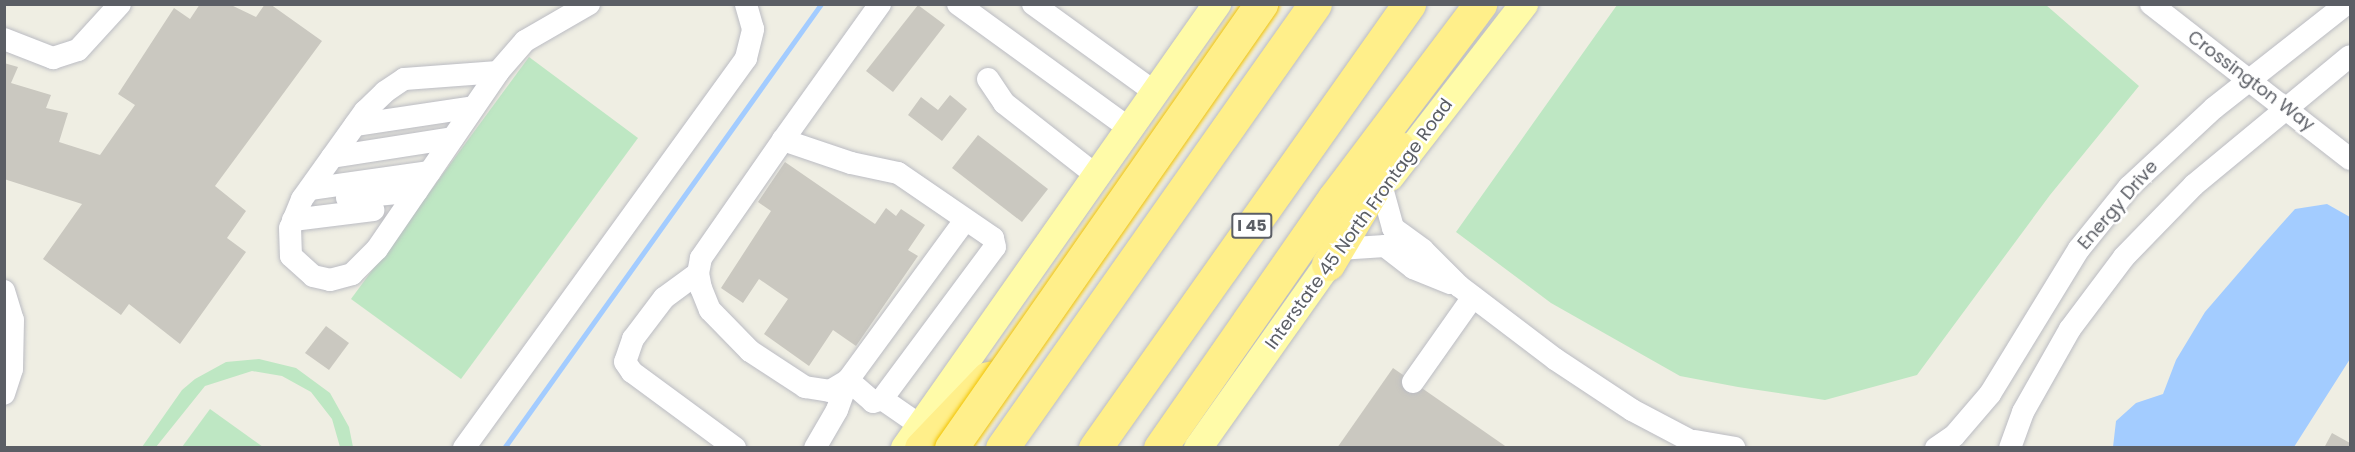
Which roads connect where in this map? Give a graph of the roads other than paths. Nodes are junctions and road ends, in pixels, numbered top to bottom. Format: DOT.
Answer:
graph roads {
  1 [pos="120,4"];
  2 [pos="590,4"];
  3 [pos="746,4"];
  4 [pos="880,4"];
  5 [pos="958,4"];
  6 [pos="1033,4"];
  7 [pos="1217,4"];
  8 [pos="1261,4"];
  9 [pos="1267,4"];
  10 [pos="1315,4"];
  11 [pos="1408,4"];
  12 [pos="1480,4"];
  13 [pos="1489,4"];
  14 [pos="1524,4"];
  15 [pos="2151,4"];
  16 [pos="2346,4"];
  17 [pos="4,39"];
  18 [pos="2350,56"];
  19 [pos="498,72"];
  20 [pos="988,79"];
  21 [pos="2251,82"];
  22 [pos="1156,93"];
  23 [pos="474,107"];
  24 [pos="2287,108"];
  25 [pos="1130,129"];
  26 [pos="457,132"];
  27 [pos="783,140"];
  28 [pos="2350,159"];
  29 [pos="434,165"];
  30 [pos="323,172"];
  31 [pos="1097,176"];
  32 [pos="1382,188"];
  33 [pos="412,198"];
  34 [pos="965,220"];
  35 [pos="1334,257"];
  36 [pos="698,273"];
  37 [pos="4,291"];
  38 [pos="1466,292"];
  39 [pos="848,380"];
  40 [pos="1413,382"];
  41 [pos="4,394"];
  42 [pos="882,399"];
  43 [pos="916,440"];
  44 [pos="1176,442"];
  45 [pos="1700,444"];
  46 [pos="464,447"];
  47 [pos="735,447"];
  48 [pos="815,447"];
  49 [pos="951,447"];
  50 [pos="1002,447"];
  51 [pos="1095,447"];
  52 [pos="1734,447"];
  53 [pos="1936,447"];
  54 [pos="2010,447"];
  1 -- 17 [label="street"];
  2 -- 19 [label="street"];
  3 -- 46 [label="street"];
  4 -- 27 [label="street"];
  5 -- 25 [label="street"];
  6 -- 22 [label="street"];
  7 -- 22 [label="main road"];
  8 -- 49 [label="highway, bridge"];
  9 -- 43 [label="highway"];
  10 -- 50 [label="highway"];
  11 -- 51 [label="highway, I 45"];
  12 -- 44 [label="highway"];
  13 -- 35 [label="highway"];
  14 -- 32 [label="main road, Interstate 45 North Frontage Road"];
  15 -- 21 [label="street, Crossington Way"];
  16 -- 21 [label="street, Energy Drive"];
  18 -- 24 [label="street"];
  19 -- 23 [label="street"];
  19 -- 30 [label="street"];
  20 -- 31 [label="street"];
  21 -- 24 [label="street, Crossington Way"];
  21 -- 53 [label="street, Energy Drive"];
  22 -- 25 [label="main road"];
  23 -- 26 [label="street"];
  23 -- 30 [label="street"];
  24 -- 28 [label="street, Crossington Way"];
  24 -- 54 [label="street"];
  25 -- 31 [label="main road"];
  26 -- 29 [label="street"];
  26 -- 30 [label="street"];
  27 -- 34 [label="street"];
  27 -- 36 [label="street"];
  29 -- 30 [label="street"];
  29 -- 33 [label="street"];
  30 -- 33 [label="street"];
  30 -- 33 [label="street"];
  31 -- 43 [label="main road"];
  32 -- 35 [label="main road, Interstate 45 North Frontage Road"];
  32 -- 38 [label="street"];
  34 -- 39 [label="street"];
  34 -- 42 [label="street"];
  35 -- 38 [label="street"];
  35 -- 44 [label="main road, Interstate 45 North Frontage Road"];
  36 -- 39 [label="street"];
  36 -- 47 [label="street"];
  37 -- 41 [label="street"];
  38 -- 40 [label="street"];
  38 -- 45 [label="street"];
  39 -- 42 [label="street"];
  39 -- 48 [label="street"];
  42 -- 43 [label="street"];
  45 -- 52 [label="street"];
}
